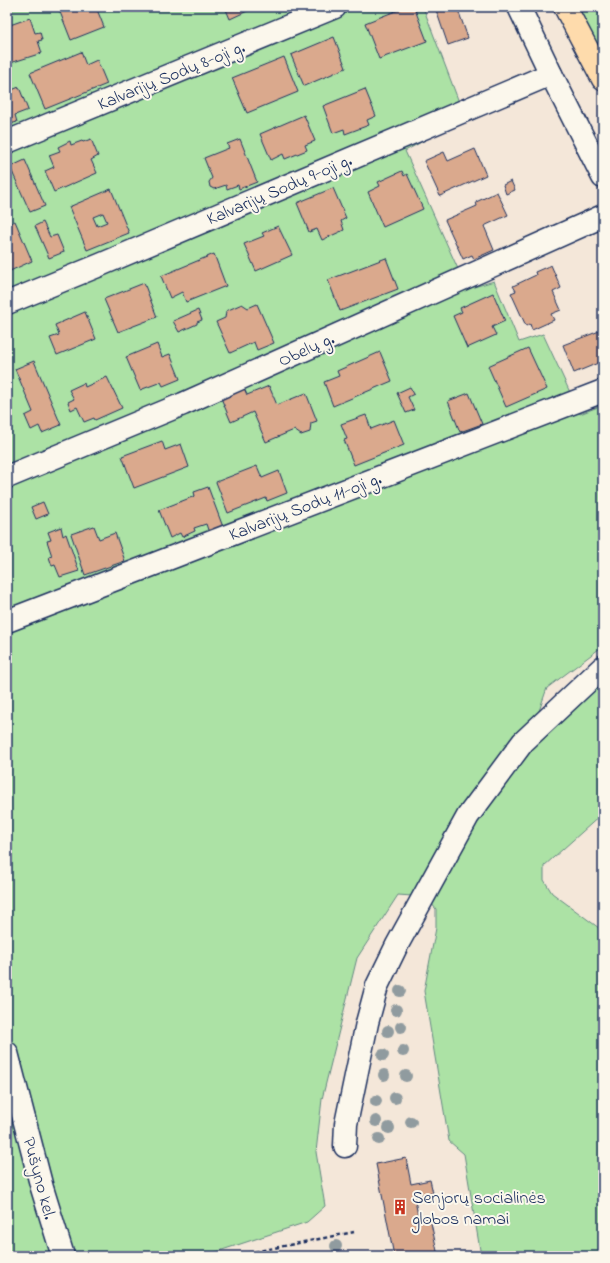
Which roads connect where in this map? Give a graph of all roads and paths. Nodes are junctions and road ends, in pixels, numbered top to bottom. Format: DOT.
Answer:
graph roads {
  1 [pos="335,7"];
  2 [pos="519,7"];
  3 [pos="565,7"];
  4 [pos="551,74"];
  5 [pos="603,79"];
  6 [pos="7,142"];
  7 [pos="603,177"];
  8 [pos="603,216"];
  9 [pos="7,303"];
  10 [pos="603,391"];
  11 [pos="7,476"];
  12 [pos="7,621"];
  13 [pos="603,666"];
  14 [pos="7,1053"];
  15 [pos="345,1146"];
  16 [pos="354,1232"];
  17 [pos="63,1256"];
  18 [pos="234,1256"];
  1 -- 6 [label="street, Kalvarijų Sodų 8-oji g."];
  2 -- 4 [label="street"];
  3 -- 5 [label="main road"];
  4 -- 7 [label="street"];
  4 -- 9 [label="street, Kalvarijų Sodų 9-oji g."];
  8 -- 11 [label="street, Obelų g."];
  10 -- 12 [label="street, Kalvarijų Sodų 11-oji g."];
  13 -- 15 [label="street"];
  14 -- 17 [label="street, Pušyno kel."];
  16 -- 18 [label="path"];
}
